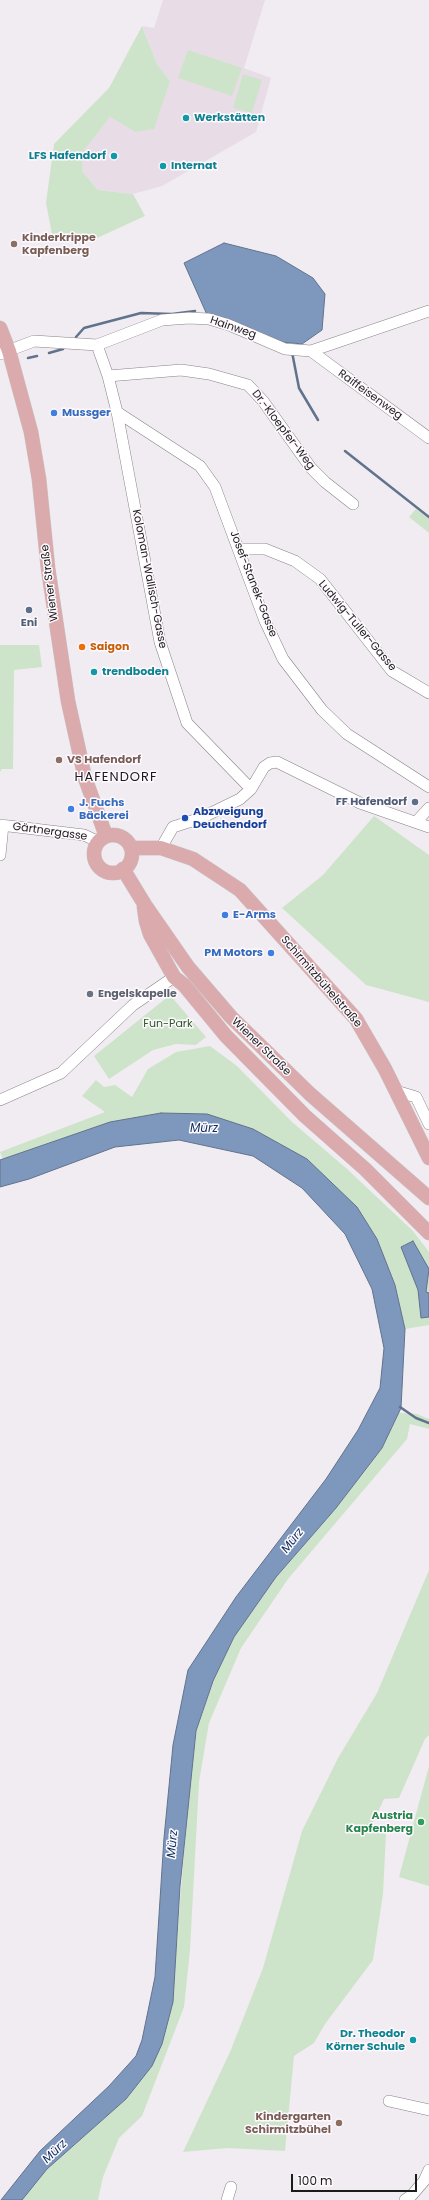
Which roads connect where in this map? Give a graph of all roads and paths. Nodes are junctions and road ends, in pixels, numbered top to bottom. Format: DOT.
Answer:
graph roads {
  1 [pos="429,311"];
  2 [pos="0,328"];
  3 [pos="97,345"];
  4 [pos="311,351"];
  5 [pos="5,352"];
  6 [pos="108,376"];
  7 [pos="117,412"];
  8 [pos="429,438"];
  9 [pos="353,504"];
  10 [pos="239,549"];
  11 [pos="429,693"];
  12 [pos="429,787"];
  13 [pos="251,788"];
  14 [pos="429,808"];
  15 [pos="417,821"];
  16 [pos="1,825"];
  17 [pos="429,827"];
  18 [pos="103,839"];
  19 [pos="131,848"];
  20 [pos="164,848"];
  21 [pos="0,855"];
  22 [pos="123,870"];
  23 [pos="145,905"];
  24 [pos="174,976"];
  25 [pos="396,1091"];
  26 [pos="0,1099"];
  27 [pos="429,1124"];
  28 [pos="429,1158"];
  29 [pos="429,1198"];
  30 [pos="429,1233"];
  31 [pos="389,2101"];
  32 [pos="429,2110"];
  33 [pos="429,2170"];
  34 [pos="231,2187"];
  35 [pos="413,2198"];
  36 [pos="227,2200"];
  1 -- 4 [label="street, Hainweg"];
  2 -- 5 [label="main road, Wiener Straße"];
  3 -- 4 [label="street, Hainweg"];
  3 -- 5 [label="street, Hainweg"];
  3 -- 6 [label="street, Koloman-Wallisch-Gasse"];
  4 -- 8 [label="street, Raiffeisenweg"];
  5 -- 18 [label="main road, Wiener Straße"];
  6 -- 7 [label="street, Koloman-Wallisch-Gasse"];
  6 -- 9 [label="street, Dr.-Kloepfer-Weg"];
  7 -- 10 [label="street, Josef-Stanek-Gasse"];
  7 -- 13 [label="street, Koloman-Wallisch-Gasse"];
  10 -- 11 [label="street, Ludwig-Tuller-Gasse"];
  10 -- 12 [label="street, Josef-Stanek-Gasse"];
  13 -- 15 [label="street"];
  13 -- 20 [label="street"];
  14 -- 15 [label="street"];
  15 -- 17 [label="street"];
  16 -- 18 [label="street, Gärtnergasse"];
  16 -- 21 [label="street"];
  18 -- 19 [label="main road"];
  18 -- 22 [label="main road"];
  19 -- 20 [label="main road"];
  19 -- 22 [label="main road"];
  20 -- 25 [label="main road, Schirmitzbühelstraße"];
  22 -- 23 [label="main road, Wiener Straße"];
  23 -- 24 [label="main road"];
  23 -- 29 [label="main road, Wiener Straße"];
  24 -- 26 [label="street"];
  24 -- 30 [label="main road"];
  25 -- 27 [label="street"];
  25 -- 28 [label="main road, Schirmitzbühelstraße"];
  31 -- 32 [label="street"];
  33 -- 35 [label="street"];
  34 -- 36 [label="street"];
}
